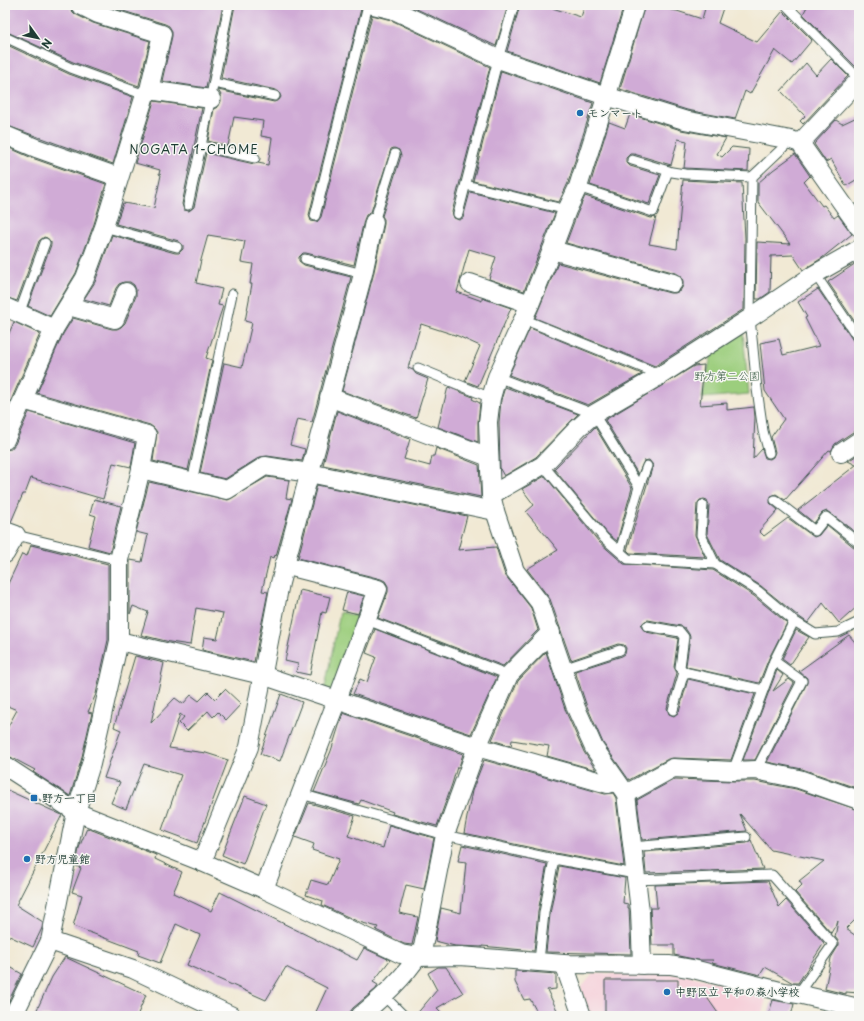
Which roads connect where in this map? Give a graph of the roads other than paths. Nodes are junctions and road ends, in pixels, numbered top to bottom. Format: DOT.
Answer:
graph roads {
  1 [pos="80,5"];
  2 [pos="229,5"];
  3 [pos="368,5"];
  4 [pos="373,5"];
  5 [pos="514,5"];
  6 [pos="635,5"];
  7 [pos="786,5"];
  8 [pos="395,7"];
  9 [pos="101,10"];
  10 [pos="5,37"];
  11 [pos="498,59"];
  12 [pos="859,80"];
  13 [pos="212,91"];
  14 [pos="147,92"];
  15 [pos="275,96"];
  16 [pos="606,96"];
  17 [pos="5,135"];
  18 [pos="795,141"];
  19 [pos="202,146"];
  20 [pos="395,154"];
  21 [pos="255,158"];
  22 [pos="632,160"];
  23 [pos="668,171"];
  24 [pos="118,177"];
  25 [pos="752,177"];
  26 [pos="466,185"];
  27 [pos="578,187"];
  28 [pos="188,205"];
  29 [pos="567,210"];
  30 [pos="458,214"];
  31 [pos="316,216"];
  32 [pos="374,222"];
  33 [pos="104,227"];
  34 [pos="859,227"];
  35 [pos="45,243"];
  36 [pos="177,247"];
  37 [pos="859,249"];
  38 [pos="552,250"];
  39 [pos="305,259"];
  40 [pos="363,274"];
  41 [pos="815,274"];
  42 [pos="470,283"];
  43 [pos="673,283"];
  44 [pos="126,292"];
  45 [pos="232,294"];
  46 [pos="69,306"];
  47 [pos="12,310"];
  48 [pos="527,312"];
  49 [pos="750,318"];
  50 [pos="54,329"];
  51 [pos="859,339"];
  52 [pos="418,368"];
  53 [pos="661,375"];
  54 [pos="497,377"];
  55 [pos="329,397"];
  56 [pos="491,398"];
  57 [pos="23,400"];
  58 [pos="594,414"];
  59 [pos="5,440"];
  60 [pos="859,441"];
  61 [pos="769,453"];
  62 [pos="841,453"];
  63 [pos="489,456"];
  64 [pos="543,466"];
  65 [pos="647,466"];
  66 [pos="141,469"];
  67 [pos="309,473"];
  68 [pos="192,482"];
  69 [pos="639,487"];
  70 [pos="775,500"];
  71 [pos="493,503"];
  72 [pos="703,505"];
  73 [pos="10,533"];
  74 [pos="859,543"];
  75 [pos="620,551"];
  76 [pos="5,554"];
  77 [pos="120,560"];
  78 [pos="716,564"];
  79 [pos="284,565"];
  80 [pos="366,620"];
  81 [pos="794,621"];
  82 [pos="859,622"];
  83 [pos="647,626"];
  84 [pos="551,632"];
  85 [pos="119,641"];
  86 [pos="620,650"];
  87 [pos="774,661"];
  88 [pos="563,669"];
  89 [pos="684,672"];
  90 [pos="262,675"];
  91 [pos="508,675"];
  92 [pos="763,690"];
  93 [pos="338,700"];
  94 [pos="673,710"];
  95 [pos="477,747"];
  96 [pos="5,766"];
  97 [pos="756,770"];
  98 [pos="733,771"];
  99 [pos="621,788"];
  100 [pos="301,794"];
  101 [pos="859,800"];
  102 [pos="76,812"];
  103 [pos="445,836"];
  104 [pos="746,837"];
  105 [pos="632,847"];
  106 [pos="554,859"];
  107 [pos="202,862"];
  108 [pos="635,877"];
  109 [pos="264,889"];
  110 [pos="50,941"];
  111 [pos="418,957"];
  112 [pos="539,961"];
  113 [pos="564,964"];
  114 [pos="642,965"];
  115 [pos="798,994"];
  116 [pos="384,996"];
  117 [pos="859,1008"];
  118 [pos="13,1016"];
  119 [pos="232,1016"];
  120 [pos="360,1016"];
  121 [pos="404,1016"];
  122 [pos="582,1016"];
  1 -- 9 [label="street"];
  2 -- 13 [label="lane"];
  3 -- 31 [label="lane"];
  4 -- 8 [label="street"];
  5 -- 11 [label="lane"];
  6 -- 16 [label="street"];
  7 -- 12 [label="lane"];
  8 -- 11 [label="street"];
  9 -- 14 [label="street"];
  10 -- 14 [label="lane"];
  11 -- 16 [label="street"];
  11 -- 26 [label="lane"];
  12 -- 18 [label="street"];
  13 -- 14 [label="street"];
  13 -- 15 [label="lane"];
  13 -- 19 [label="lane"];
  14 -- 24 [label="street"];
  16 -- 18 [label="street"];
  16 -- 27 [label="street"];
  17 -- 24 [label="street"];
  18 -- 25 [label="lane"];
  18 -- 34 [label="street"];
  19 -- 21 [label="lane"];
  19 -- 28 [label="lane"];
  20 -- 32 [label="lane"];
  22 -- 23 [label="lane"];
  23 -- 25 [label="lane"];
  23 -- 27 [label="lane"];
  24 -- 33 [label="street"];
  25 -- 49 [label="lane"];
  26 -- 29 [label="lane"];
  26 -- 30 [label="lane"];
  27 -- 29 [label="street"];
  29 -- 38 [label="street"];
  32 -- 40 [label="street"];
  33 -- 36 [label="lane"];
  33 -- 46 [label="street"];
  35 -- 47 [label="lane"];
  37 -- 41 [label="street"];
  38 -- 43 [label="street"];
  38 -- 48 [label="street"];
  39 -- 40 [label="lane"];
  40 -- 55 [label="street"];
  41 -- 49 [label="street"];
  41 -- 51 [label="lane"];
  42 -- 48 [label="street"];
  44 -- 46 [label="street"];
  45 -- 68 [label="lane"];
  46 -- 50 [label="street"];
  47 -- 50 [label="street"];
  48 -- 53 [label="lane"];
  48 -- 54 [label="street"];
  49 -- 53 [label="street"];
  49 -- 61 [label="lane"];
  50 -- 57 [label="street"];
  52 -- 56 [label="lane"];
  53 -- 58 [label="street"];
  54 -- 56 [label="street"];
  54 -- 58 [label="lane"];
  55 -- 63 [label="street"];
  55 -- 67 [label="street"];
  56 -- 63 [label="street"];
  57 -- 59 [label="street"];
  57 -- 66 [label="street"];
  58 -- 64 [label="street"];
  58 -- 69 [label="lane"];
  60 -- 62 [label="street"];
  63 -- 71 [label="street"];
  64 -- 71 [label="street"];
  64 -- 75 [label="lane"];
  65 -- 69 [label="lane"];
  66 -- 68 [label="street"];
  66 -- 77 [label="street"];
  67 -- 68 [label="street"];
  67 -- 71 [label="street"];
  67 -- 79 [label="street"];
  69 -- 75 [label="lane"];
  70 -- 74 [label="lane"];
  71 -- 84 [label="street"];
  72 -- 78 [label="lane"];
  73 -- 76 [label="street"];
  73 -- 77 [label="lane"];
  75 -- 78 [label="lane"];
  77 -- 85 [label="street"];
  78 -- 81 [label="lane"];
  79 -- 80 [label="street"];
  79 -- 90 [label="street"];
  80 -- 91 [label="lane"];
  80 -- 93 [label="street"];
  81 -- 82 [label="lane"];
  81 -- 87 [label="lane"];
  83 -- 89 [label="lane"];
  84 -- 88 [label="street"];
  84 -- 91 [label="street"];
  85 -- 90 [label="street"];
  85 -- 102 [label="street"];
  86 -- 88 [label="lane"];
  87 -- 92 [label="lane"];
  87 -- 97 [label="lane"];
  88 -- 99 [label="street"];
  89 -- 92 [label="lane"];
  89 -- 94 [label="lane"];
  90 -- 93 [label="street"];
  90 -- 107 [label="street"];
  91 -- 95 [label="street"];
  92 -- 98 [label="lane"];
  93 -- 95 [label="street"];
  93 -- 100 [label="street"];
  95 -- 99 [label="street"];
  95 -- 103 [label="street"];
  96 -- 102 [label="street"];
  97 -- 98 [label="street"];
  97 -- 101 [label="street"];
  98 -- 99 [label="street"];
  99 -- 105 [label="street"];
  100 -- 103 [label="lane"];
  100 -- 109 [label="street"];
  102 -- 107 [label="street"];
  102 -- 110 [label="street"];
  103 -- 106 [label="lane"];
  103 -- 111 [label="street"];
  104 -- 105 [label="lane"];
  105 -- 108 [label="street"];
  106 -- 108 [label="lane"];
  106 -- 112 [label="lane"];
  107 -- 109 [label="street"];
  108 -- 114 [label="street"];
  108 -- 115 [label="lane"];
  109 -- 111 [label="street"];
  110 -- 118 [label="street"];
  110 -- 119 [label="street"];
  111 -- 112 [label="street"];
  111 -- 116 [label="street"];
  112 -- 113 [label="street"];
  113 -- 114 [label="street"];
  113 -- 122 [label="street"];
  114 -- 115 [label="street"];
  115 -- 117 [label="street"];
  116 -- 120 [label="street"];
  116 -- 121 [label="lane"];
}
